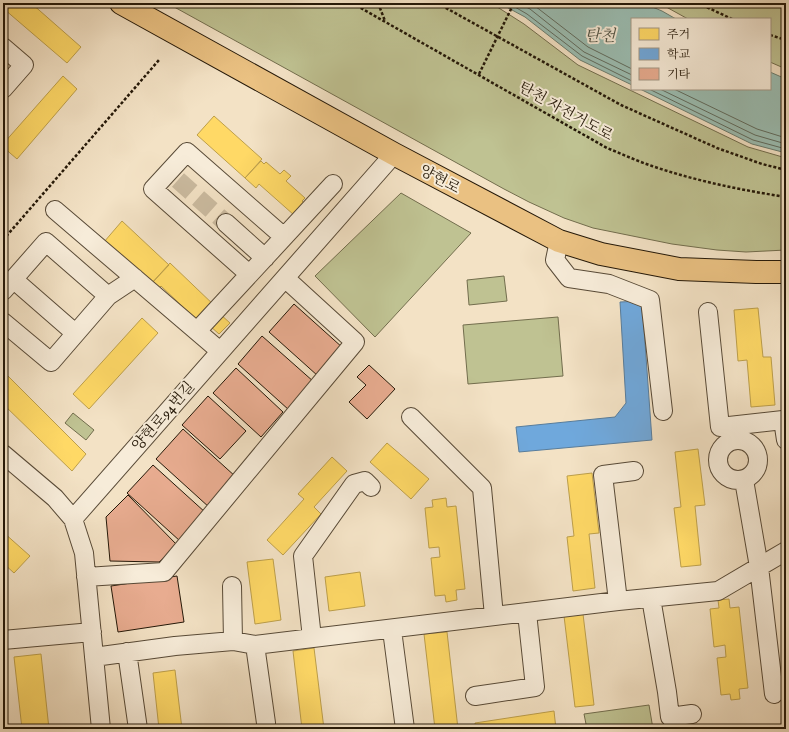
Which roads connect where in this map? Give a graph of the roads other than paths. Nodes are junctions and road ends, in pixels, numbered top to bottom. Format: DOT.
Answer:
graph roads {
  1 [pos="121,3"];
  2 [pos="3,47"];
  3 [pos="3,89"];
  4 [pos="394,154"];
  5 [pos="333,184"];
  6 [pos="55,210"];
  7 [pos="226,223"];
  8 [pos="284,237"];
  9 [pos="559,241"];
  10 [pos="264,258"];
  11 [pos="786,272"];
  12 [pos="249,274"];
  13 [pos="135,278"];
  14 [pos="285,278"];
  15 [pos="8,285"];
  16 [pos="108,296"];
  17 [pos="708,312"];
  18 [pos="3,322"];
  19 [pos="197,331"];
  20 [pos="75,333"];
  21 [pos="220,351"];
  22 [pos="663,411"];
  23 [pos="411,417"];
  24 [pos="785,419"];
  25 [pos="786,440"];
  26 [pos="3,454"];
  27 [pos="634,471"];
  28 [pos="744,480"];
  29 [pos="371,487"];
  30 [pos="72,519"];
  31 [pos="786,551"];
  32 [pos="759,567"];
  33 [pos="86,577"];
  34 [pos="232,586"];
  35 [pos="651,598"];
  36 [pos="618,601"];
  37 [pos="527,613"];
  38 [pos="494,616"];
  39 [pos="392,630"];
  40 [pos="92,632"];
  41 [pos="312,638"];
  42 [pos="3,640"];
  43 [pos="233,641"];
  44 [pos="255,645"];
  45 [pos="127,652"];
  46 [pos="94,657"];
  47 [pos="774,694"];
  48 [pos="475,696"];
  49 [pos="692,714"];
  50 [pos="266,723"];
  51 [pos="101,729"];
  52 [pos="138,729"];
  53 [pos="405,729"];
  1 -- 4 [label="main road, 양현로"];
  2 -- 3 [label="street"];
  4 -- 9 [label="main road, 양현로"];
  4 -- 14 [label="street, 양현로94번길"];
  5 -- 8 [label="street"];
  6 -- 13 [label="street"];
  7 -- 10 [label="street"];
  8 -- 10 [label="street"];
  8 -- 12 [label="street"];
  9 -- 11 [label="main road, 양현로"];
  9 -- 22 [label="street"];
  10 -- 12 [label="street"];
  12 -- 19 [label="street"];
  13 -- 16 [label="street"];
  13 -- 19 [label="street"];
  14 -- 21 [label="street, 양현로94번길"];
  14 -- 33 [label="street"];
  15 -- 16 [label="street"];
  15 -- 20 [label="street"];
  16 -- 20 [label="street"];
  17 -- 24 [label="street"];
  18 -- 20 [label="street"];
  19 -- 21 [label="street"];
  21 -- 30 [label="street, 양현로94번길"];
  23 -- 38 [label="street"];
  24 -- 25 [label="street"];
  26 -- 30 [label="street"];
  27 -- 36 [label="street"];
  28 -- 32 [label="street"];
  29 -- 41 [label="street"];
  30 -- 33 [label="street"];
  31 -- 32 [label="street"];
  32 -- 35 [label="street"];
  32 -- 47 [label="street"];
  33 -- 40 [label="street"];
  34 -- 43 [label="street"];
  35 -- 36 [label="street"];
  35 -- 49 [label="street"];
  36 -- 37 [label="street"];
  37 -- 38 [label="street"];
  37 -- 48 [label="street"];
  38 -- 39 [label="street"];
  39 -- 41 [label="street"];
  39 -- 53 [label="street"];
  40 -- 42 [label="street"];
  40 -- 46 [label="street"];
  41 -- 44 [label="street"];
  43 -- 44 [label="street"];
  43 -- 45 [label="street"];
  44 -- 50 [label="street"];
  45 -- 46 [label="street"];
  45 -- 52 [label="street"];
  46 -- 51 [label="street"];
}
